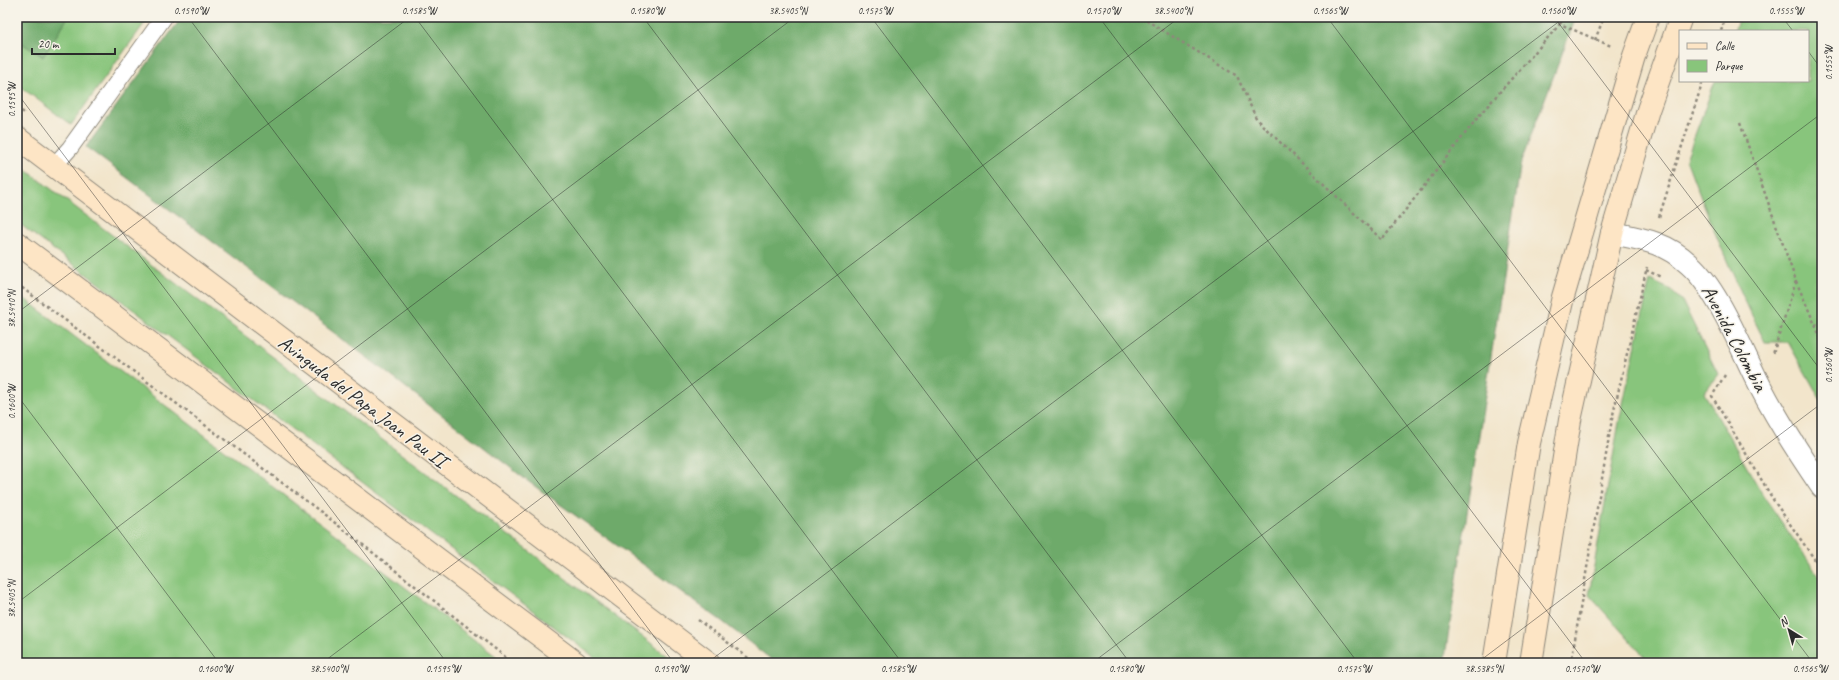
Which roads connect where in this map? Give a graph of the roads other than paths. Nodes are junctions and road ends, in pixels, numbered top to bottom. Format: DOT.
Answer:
graph roads {
  1 [pos="164,17"];
  2 [pos="1648,17"];
  3 [pos="1681,17"];
  4 [pos="17,138"];
  5 [pos="54,166"];
  6 [pos="1612,233"];
  7 [pos="17,243"];
  8 [pos="1822,486"];
  9 [pos="576,663"];
  10 [pos="709,663"];
  11 [pos="1494,663"];
  12 [pos="1531,663"];
  1 -- 5 [label="lane"];
  2 -- 11 [label="main road"];
  3 -- 6 [label="main road"];
  4 -- 5 [label="main road, Avinguda del Papa Joan Pau II"];
  5 -- 10 [label="main road, Avinguda del Papa Joan Pau II"];
  6 -- 8 [label="street, Avenida Colombia"];
  6 -- 12 [label="main road"];
  7 -- 9 [label="main road"];
}
